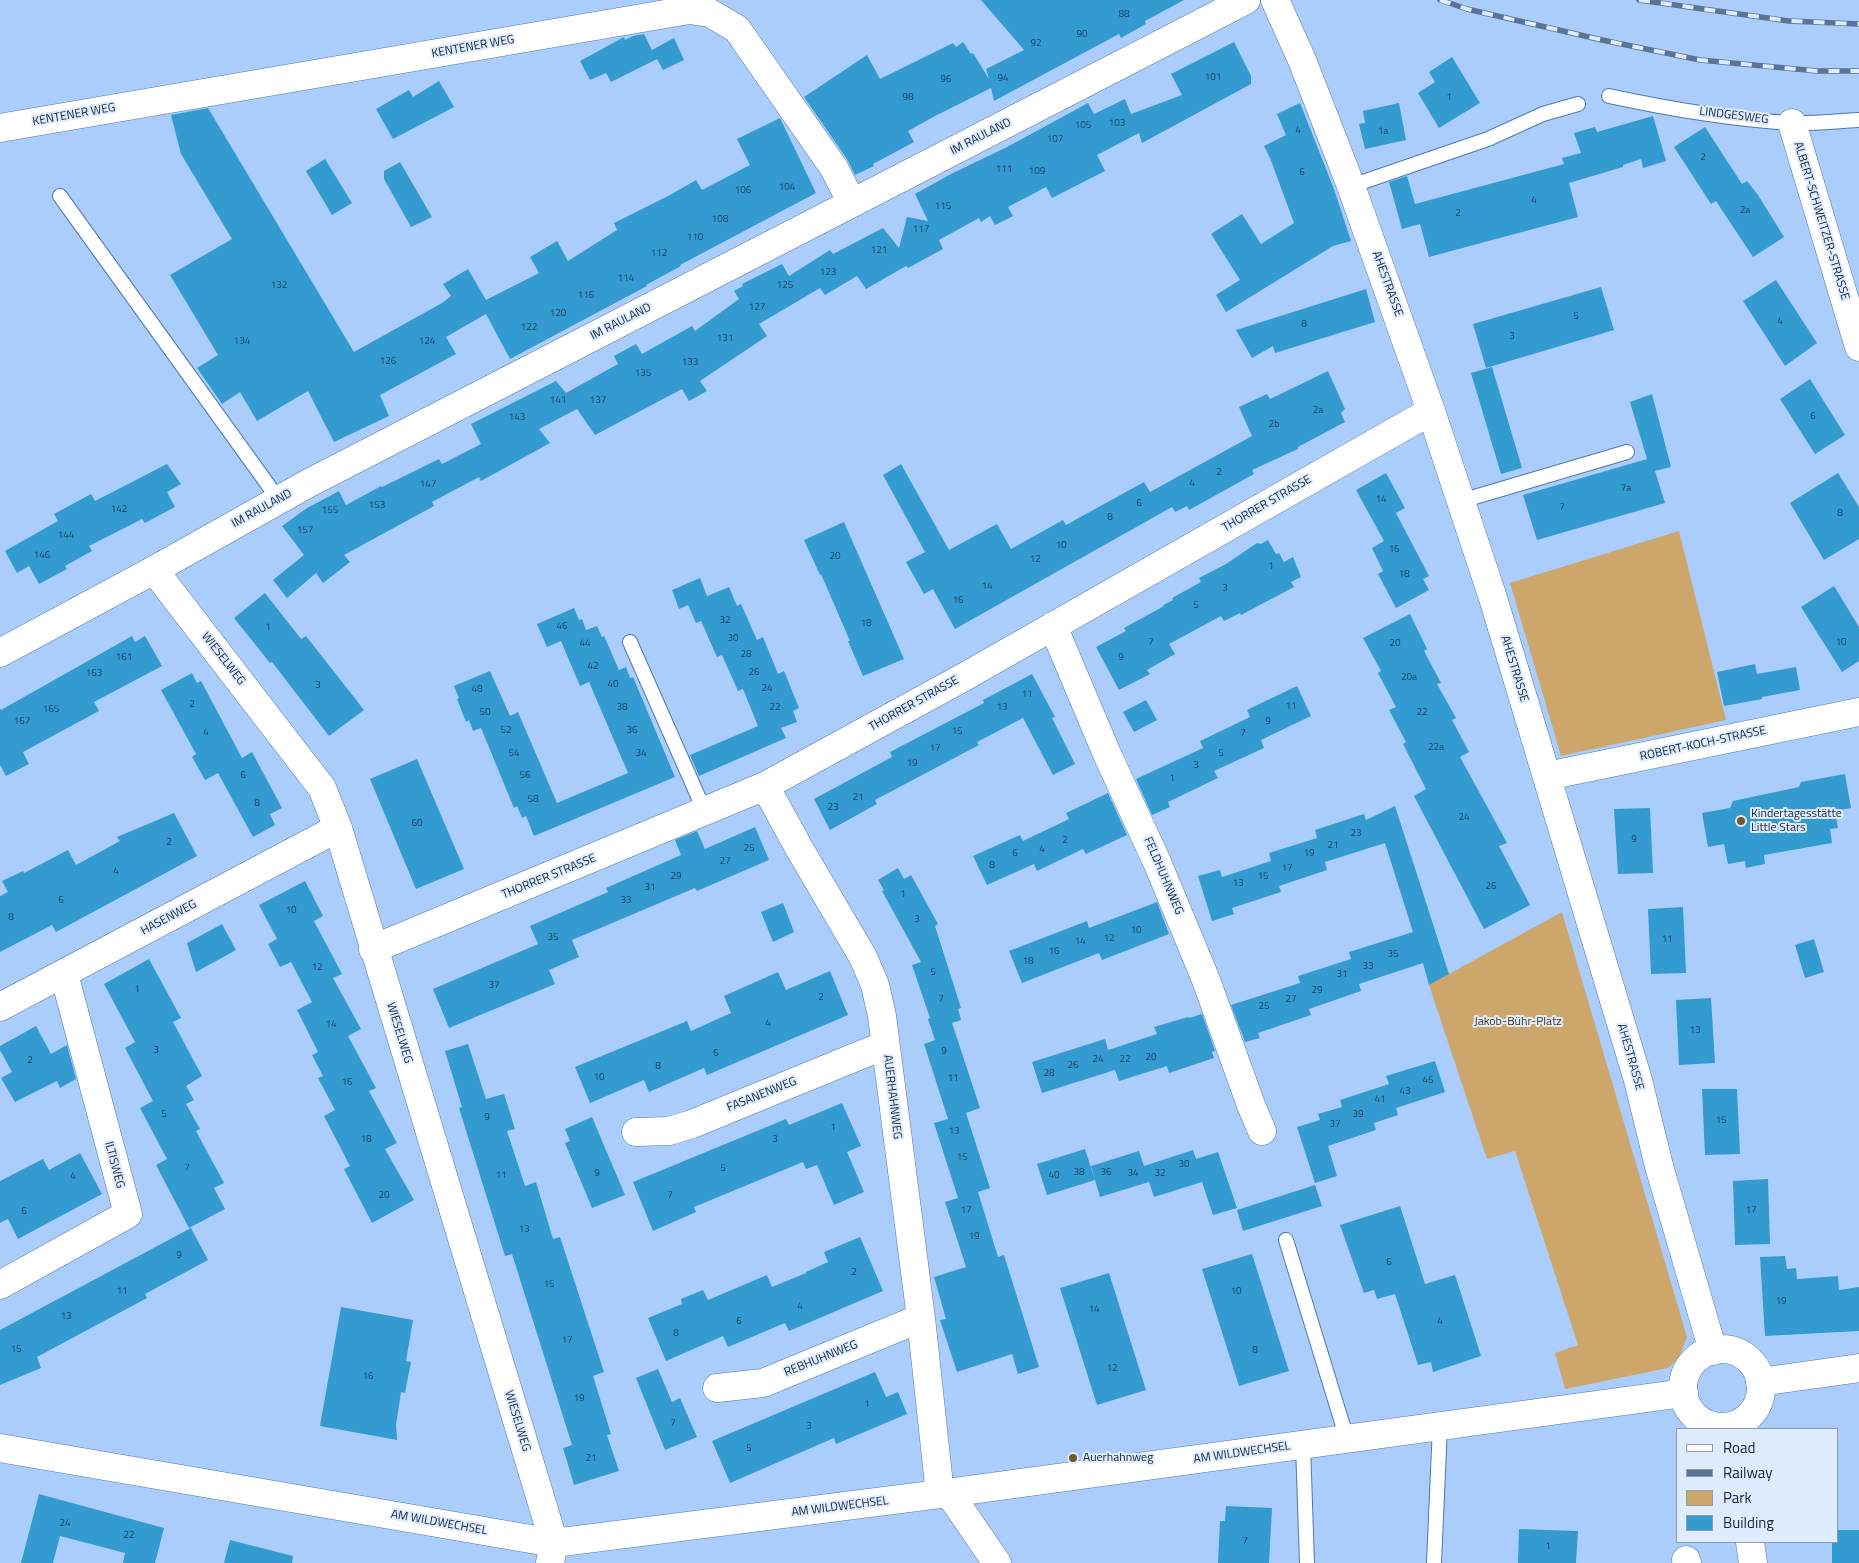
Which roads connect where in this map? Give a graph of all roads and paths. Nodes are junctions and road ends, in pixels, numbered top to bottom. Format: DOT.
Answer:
graph roads {
  1 [pos="1246,0"];
  2 [pos="1275,0"];
  3 [pos="1609,96"];
  4 [pos="1578,104"];
  5 [pos="1859,120"];
  6 [pos="1792,123"];
  7 [pos="0,128"];
  8 [pos="1352,186"];
  9 [pos="60,196"];
  10 [pos="852,203"];
  11 [pos="1859,347"];
  12 [pos="1431,411"];
  13 [pos="1626,452"];
  14 [pos="279,500"];
  15 [pos="1461,501"];
  16 [pos="154,570"];
  17 [pos="1053,626"];
  18 [pos="630,642"];
  19 [pos="0,652"];
  20 [pos="1859,712"];
  21 [pos="1547,776"];
  22 [pos="765,786"];
  23 [pos="705,812"];
  24 [pos="338,828"];
  25 [pos="373,949"];
  26 [pos="64,974"];
  27 [pos="0,1007"];
  28 [pos="885,1045"];
  29 [pos="1262,1131"];
  30 [pos="636,1132"];
  31 [pos="1286,1240"];
  32 [pos="0,1285"];
  33 [pos="921,1318"];
  34 [pos="1713,1351"];
  35 [pos="1859,1368"];
  36 [pos="1760,1382"];
  37 [pos="717,1388"];
  38 [pos="1684,1393"];
  39 [pos="1440,1426"];
  40 [pos="1729,1428"];
  41 [pos="1347,1439"];
  42 [pos="1303,1445"];
  43 [pos="0,1448"];
  44 [pos="945,1494"];
  45 [pos="1750,1543"];
  46 [pos="552,1553"];
  47 [pos="998,1563"];
  48 [pos="1307,1563"];
  49 [pos="1434,1563"];
  50 [pos="1753,1563"];
  1 -- 10 [label="street, IM RAULAND"];
  2 -- 8 [label="street, AHESTRASSE"];
  3 -- 6 [label="lane, LINDGESWEG"];
  4 -- 8 [label="lane"];
  5 -- 6 [label="lane, LINDGESWEG"];
  6 -- 11 [label="street, ALBERT-SCHWEITZER-STRASSE"];
  7 -- 10 [label="street, KENTENER WEG"];
  8 -- 12 [label="street, AHESTRASSE"];
  9 -- 14 [label="lane"];
  10 -- 14 [label="street, IM RAULAND"];
  12 -- 15 [label="street, AHESTRASSE"];
  12 -- 17 [label="street, THORRER STRASSE"];
  13 -- 15 [label="lane"];
  14 -- 16 [label="street, IM RAULAND"];
  15 -- 21 [label="street, AHESTRASSE"];
  16 -- 19 [label="street, IM RAULAND"];
  16 -- 24 [label="street, WIESELWEG"];
  17 -- 22 [label="street, THORRER STRASSE"];
  17 -- 29 [label="street, FELDHUHNWEG"];
  18 -- 23 [label="lane"];
  20 -- 21 [label="street, ROBERT-KOCH-STRASSE"];
  21 -- 34 [label="street, AHESTRASSE"];
  22 -- 23 [label="street, THORRER STRASSE"];
  22 -- 28 [label="street, AUERHAHNWEG"];
  23 -- 25 [label="street, THORRER STRASSE"];
  24 -- 25 [label="street, WIESELWEG"];
  24 -- 26 [label="street, HASENWEG"];
  25 -- 46 [label="street, WIESELWEG"];
  26 -- 27 [label="street, HASENWEG"];
  26 -- 32 [label="street, ILTISWEG"];
  28 -- 30 [label="street, FASANENWEG"];
  28 -- 33 [label="street, AUERHAHNWEG"];
  31 -- 41 [label="lane"];
  33 -- 37 [label="street, REBHUHNWEG"];
  33 -- 44 [label="street, AUERHAHNWEG"];
  34 -- 36 [label="street"];
  34 -- 38 [label="street"];
  35 -- 36 [label="street"];
  36 -- 40 [label="street"];
  38 -- 39 [label="street, AM WILDWECHSEL"];
  38 -- 40 [label="street"];
  39 -- 41 [label="street, AM WILDWECHSEL"];
  39 -- 49 [label="lane"];
  41 -- 42 [label="street, AM WILDWECHSEL"];
  42 -- 44 [label="street, AM WILDWECHSEL"];
  42 -- 48 [label="lane"];
  43 -- 46 [label="street, AM WILDWECHSEL"];
  44 -- 46 [label="street, AM WILDWECHSEL"];
  44 -- 47 [label="street"];
  45 -- 50 [label="street"];
}
